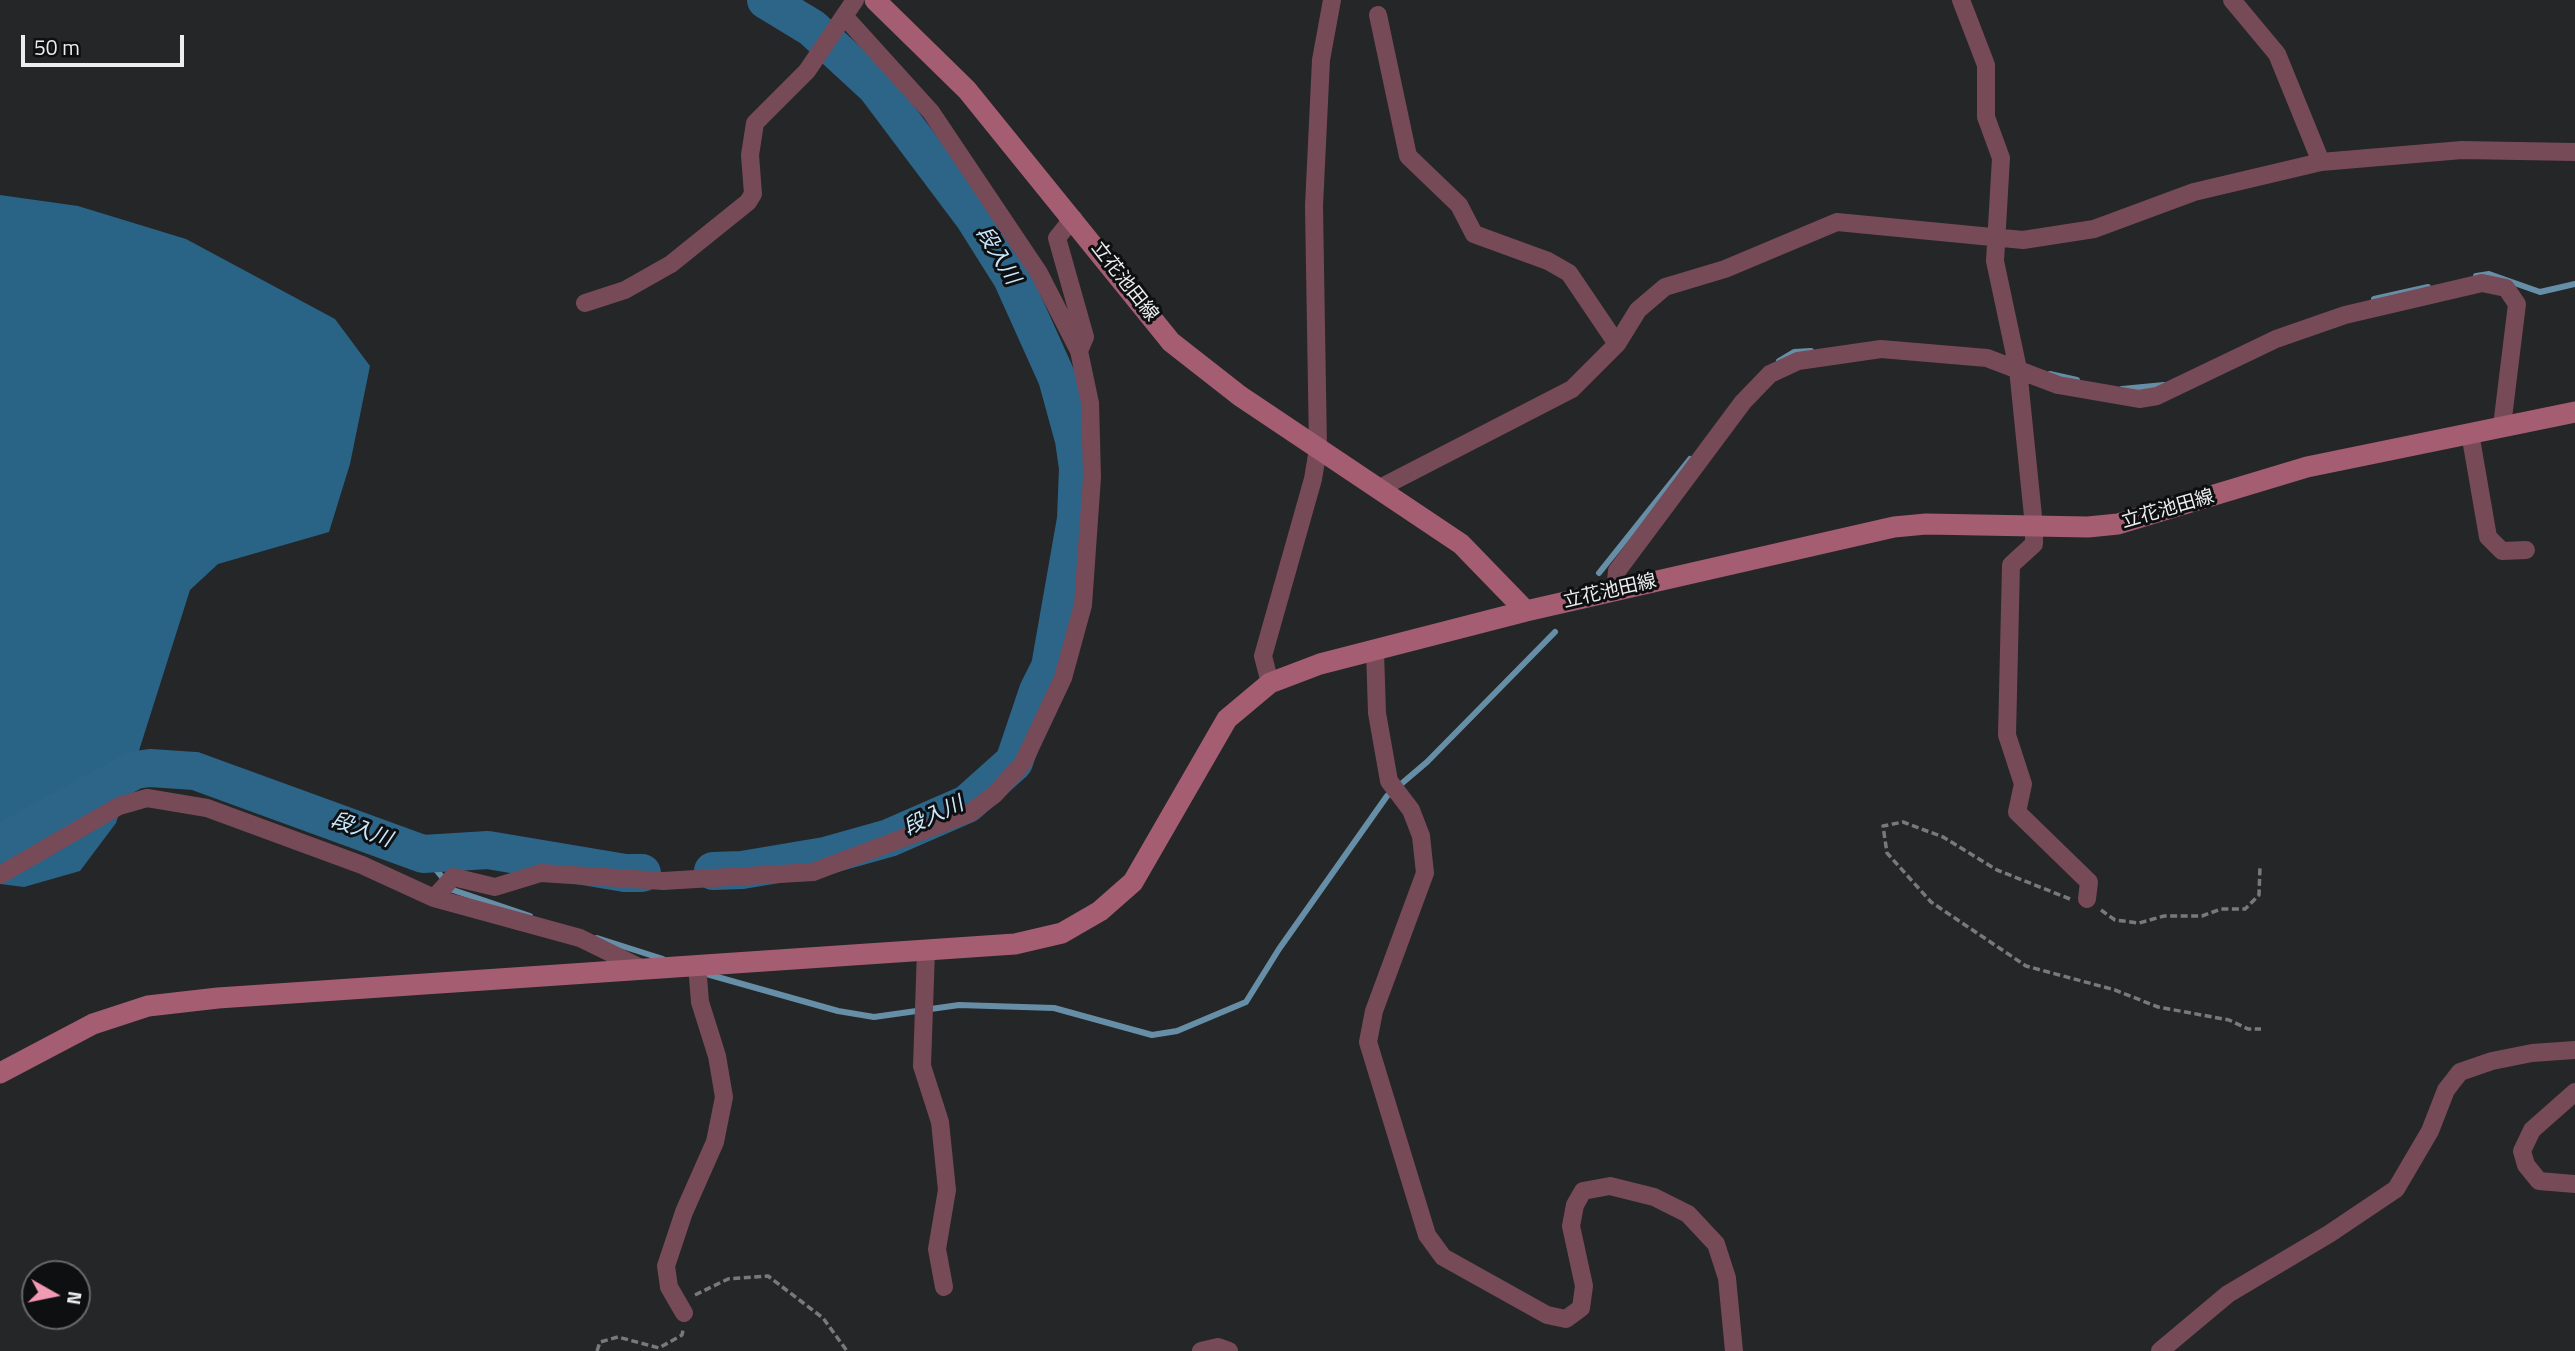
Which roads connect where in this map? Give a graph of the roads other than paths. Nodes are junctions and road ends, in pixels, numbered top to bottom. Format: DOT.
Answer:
graph roads {
  1 [pos="855,0"];
  2 [pos="875,0"];
  3 [pos="1332,0"];
  4 [pos="1961,0"];
  5 [pos="2232,0"];
  6 [pos="1378,15"];
  7 [pos="845,17"];
  8 [pos="2575,152"];
  9 [pos="2322,162"];
  10 [pos="1073,218"];
  11 [pos="1996,237"];
  12 [pos="585,303"];
  13 [pos="1617,344"];
  14 [pos="1079,351"];
  15 [pos="2018,369"];
  16 [pos="2575,412"];
  17 [pos="2501,426"];
  18 [pos="2470,433"];
  19 [pos="1318,449"];
  20 [pos="1378,489"];
  21 [pos="2034,526"];
  22 [pos="2526,550"];
  23 [pos="1615,591"];
  24 [pos="1526,611"];
  25 [pos="1375,651"];
  26 [pos="1270,684"];
  27 [pos="0,875"];
  28 [pos="434,898"];
  29 [pos="2087,899"];
  30 [pos="926,950"];
  31 [pos="697,965"];
  32 [pos="643,969"];
  33 [pos="2575,1050"];
  34 [pos="0,1073"];
  35 [pos="2575,1093"];
  36 [pos="2575,1184"];
  37 [pos="944,1287"];
  38 [pos="682,1309"];
  39 [pos="1201,1351"];
  40 [pos="1229,1351"];
  41 [pos="1734,1351"];
  42 [pos="2160,1351"];
  1 -- 7 [label="street"];
  2 -- 10 [label="main road, 立花池田線"];
  3 -- 19 [label="street"];
  4 -- 11 [label="street"];
  5 -- 9 [label="street"];
  6 -- 13 [label="street"];
  7 -- 12 [label="street"];
  7 -- 14 [label="street"];
  8 -- 9 [label="street"];
  9 -- 11 [label="street"];
  10 -- 14 [label="street"];
  10 -- 19 [label="main road, 立花池田線"];
  11 -- 13 [label="street"];
  11 -- 15 [label="street"];
  13 -- 20 [label="street"];
  14 -- 28 [label="street"];
  15 -- 17 [label="street"];
  15 -- 21 [label="street"];
  15 -- 23 [label="street"];
  16 -- 17 [label="main road, 立花池田線"];
  17 -- 18 [label="main road, 立花池田線"];
  18 -- 21 [label="main road, 立花池田線"];
  18 -- 22 [label="street"];
  19 -- 20 [label="main road, 立花池田線"];
  19 -- 26 [label="street"];
  20 -- 24 [label="main road, 立花池田線"];
  21 -- 23 [label="main road, 立花池田線"];
  21 -- 29 [label="street"];
  23 -- 24 [label="main road, 立花池田線"];
  24 -- 25 [label="main road"];
  25 -- 26 [label="main road"];
  25 -- 41 [label="street"];
  26 -- 30 [label="main road"];
  27 -- 28 [label="street"];
  28 -- 32 [label="street"];
  30 -- 31 [label="main road"];
  30 -- 37 [label="street"];
  31 -- 32 [label="main road"];
  31 -- 38 [label="street"];
  32 -- 34 [label="main road"];
  33 -- 42 [label="street"];
  35 -- 36 [label="street"];
  39 -- 40 [label="street"];
}
